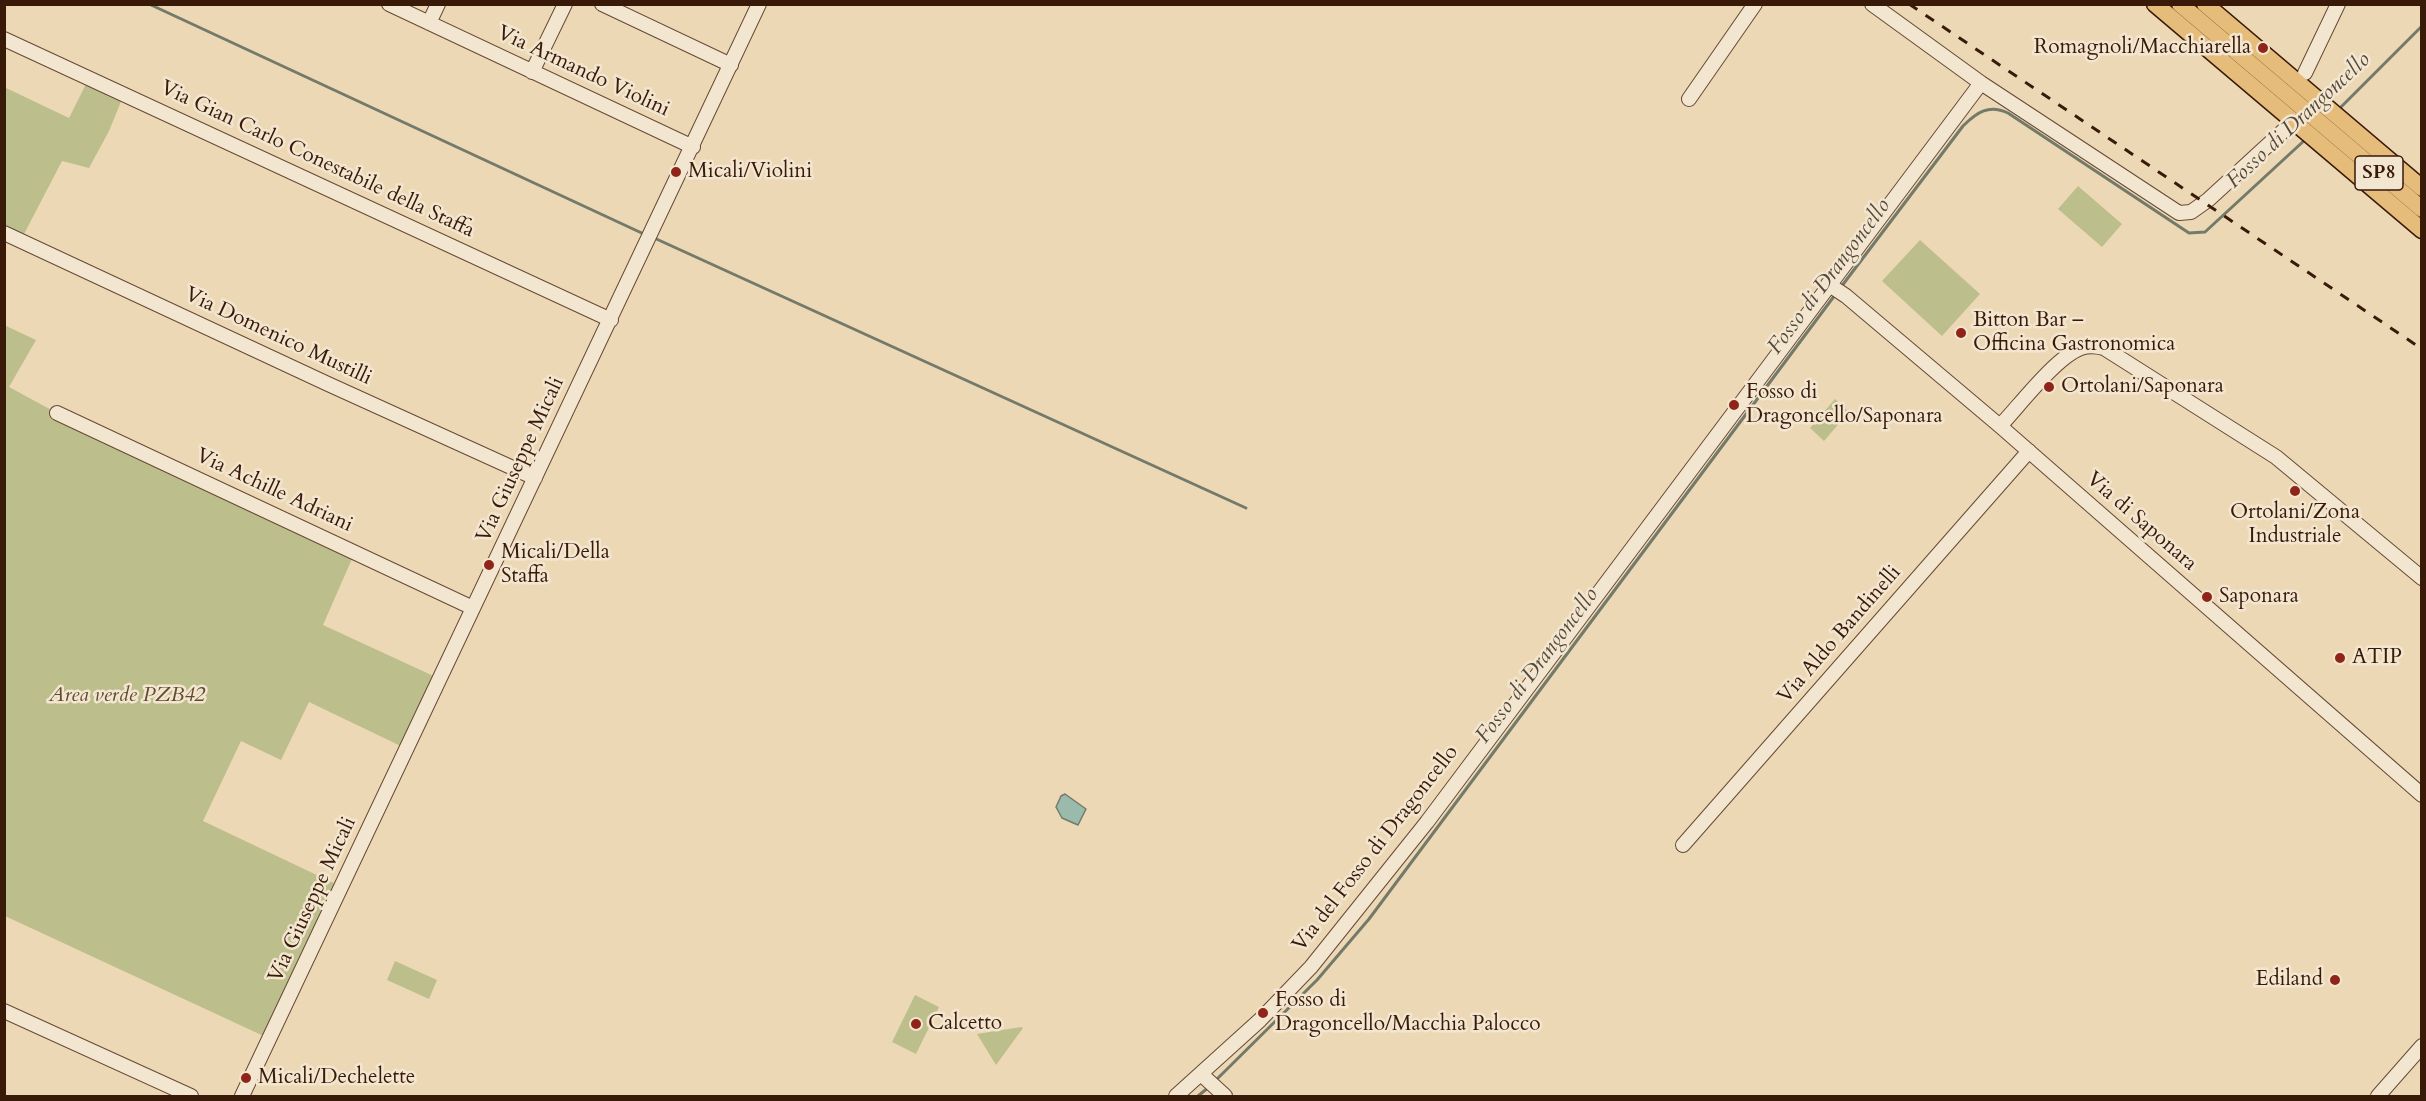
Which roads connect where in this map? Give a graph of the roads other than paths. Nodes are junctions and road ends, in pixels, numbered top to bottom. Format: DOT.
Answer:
graph roads {
  1 [pos="389,4"];
  2 [pos="438,4"];
  3 [pos="565,4"];
  4 [pos="602,4"];
  5 [pos="759,4"];
  6 [pos="1755,4"];
  7 [pos="1872,4"];
  8 [pos="2155,4"];
  9 [pos="2180,4"];
  10 [pos="2205,4"];
  11 [pos="2338,4"];
  12 [pos="429,23"];
  13 [pos="4,39"];
  14 [pos="730,65"];
  15 [pos="532,72"];
  16 [pos="2305,73"];
  17 [pos="1981,82"];
  18 [pos="1689,99"];
  19 [pos="2321,113"];
  20 [pos="2294,122"];
  21 [pos="2337,137"];
  22 [pos="693,147"];
  23 [pos="2421,188"];
  24 [pos="2421,209"];
  25 [pos="2421,230"];
  26 [pos="4,232"];
  27 [pos="1830,285"];
  28 [pos="611,320"];
  29 [pos="57,412"];
  30 [pos="2000,426"];
  31 [pos="2029,452"];
  32 [pos="536,478"];
  33 [pos="2421,578"];
  34 [pos="473,608"];
  35 [pos="2421,795"];
  36 [pos="1683,845"];
  37 [pos="4,1011"];
  38 [pos="2421,1046"];
  39 [pos="1213,1085"];
  40 [pos="191,1096"];
  41 [pos="242,1096"];
  42 [pos="1176,1096"];
  43 [pos="2378,1096"];
  1 -- 12 [label="street, Via Armando Violini"];
  2 -- 12 [label="street"];
  3 -- 15 [label="street"];
  4 -- 14 [label="street"];
  5 -- 14 [label="street, Via Giuseppe Micali"];
  6 -- 18 [label="street"];
  7 -- 17 [label="street"];
  8 -- 20 [label="main road"];
  9 -- 19 [label="main road, SP8"];
  10 -- 19 [label="main road"];
  11 -- 16 [label="street"];
  12 -- 15 [label="street, Via Armando Violini"];
  13 -- 28 [label="street, Via Gian Carlo Conestabile della Staffa"];
  14 -- 22 [label="street, Via Giuseppe Micali"];
  15 -- 22 [label="street, Via Armando Violini"];
  17 -- 20 [label="street"];
  17 -- 27 [label="street, Via del Fosso di Dragoncello"];
  19 -- 21 [label="main road, SP8"];
  20 -- 21 [label="main road"];
  21 -- 23 [label="main road"];
  21 -- 24 [label="main road, SP8"];
  21 -- 25 [label="main road"];
  22 -- 28 [label="street, Via Giuseppe Micali"];
  26 -- 32 [label="street, Via Domenico Mustilli"];
  27 -- 30 [label="street, Via di Saponara"];
  27 -- 39 [label="street, Via del Fosso di Dragoncello"];
  28 -- 32 [label="street, Via Giuseppe Micali"];
  29 -- 34 [label="street, Via Achille Adriani"];
  30 -- 31 [label="street, Via di Saponara"];
  30 -- 33 [label="street"];
  31 -- 35 [label="street, Via di Saponara"];
  31 -- 36 [label="street, Via Aldo Bandinelli"];
  32 -- 34 [label="street, Via Giuseppe Micali"];
  34 -- 41 [label="street, Via Giuseppe Micali"];
  37 -- 40 [label="street"];
  38 -- 43 [label="street"];
  39 -- 42 [label="street, Via del Fosso di Dragoncello"];
}
